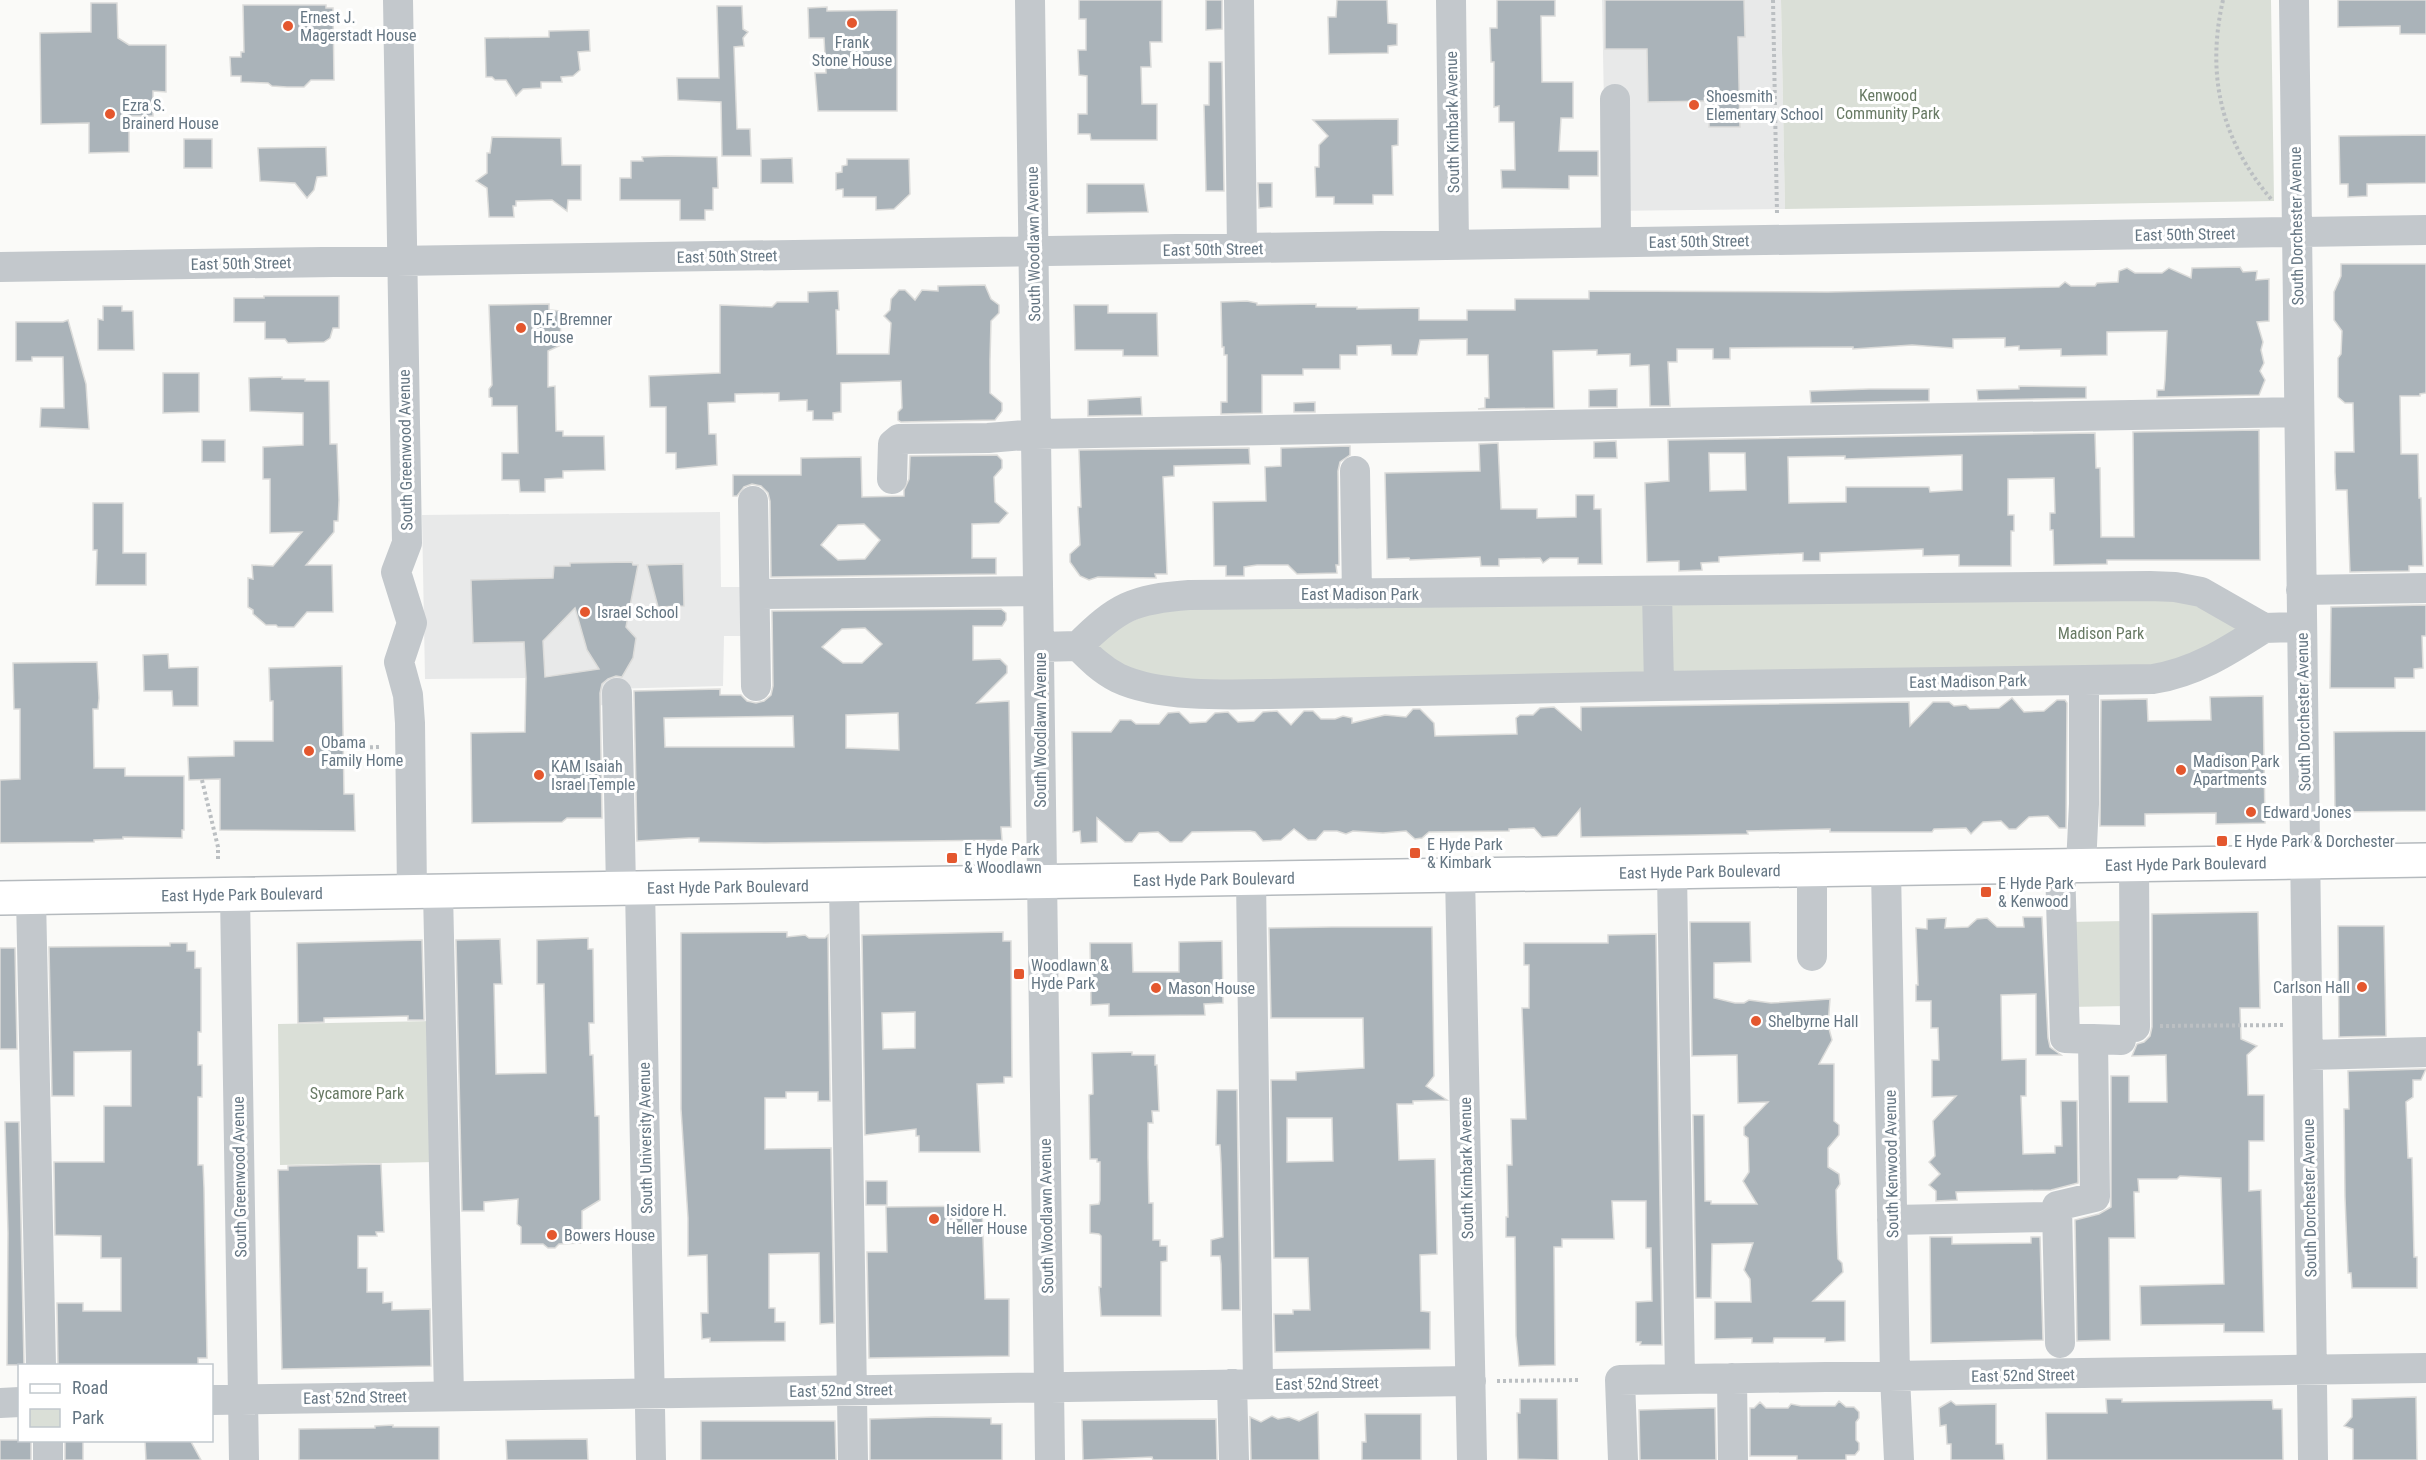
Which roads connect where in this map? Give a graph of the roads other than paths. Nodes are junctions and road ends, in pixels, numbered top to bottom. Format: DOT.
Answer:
graph roads {
  1 [pos="398,0"];
  2 [pos="1030,0"];
  3 [pos="1239,0"];
  4 [pos="1451,0"];
  5 [pos="2294,0"];
  6 [pos="1615,99"];
  7 [pos="2426,230"];
  8 [pos="2297,232"];
  9 [pos="1616,242"];
  10 [pos="1454,245"];
  11 [pos="1242,248"];
  12 [pos="1034,252"];
  13 [pos="402,261"];
  14 [pos="0,267"];
  15 [pos="2299,412"];
  16 [pos="1036,434"];
  17 [pos="1355,471"];
  18 [pos="892,479"];
  19 [pos="753,501"];
  20 [pos="2426,588"];
  21 [pos="2301,590"];
  22 [pos="1038,591"];
  23 [pos="1657,592"];
  24 [pos="755,594"];
  25 [pos="1357,594"];
  26 [pos="2302,627"];
  27 [pos="2264,628"];
  28 [pos="1078,646"];
  29 [pos="1040,647"];
  30 [pos="2084,680"];
  31 [pos="756,686"];
  32 [pos="1659,686"];
  33 [pos="617,693"];
  34 [pos="2426,860"];
  35 [pos="2306,862"];
  36 [pos="2134,864"];
  37 [pos="2071,865"];
  38 [pos="1886,868"];
  39 [pos="1812,870"];
  40 [pos="1672,872"];
  41 [pos="1460,875"];
  42 [pos="1251,879"];
  43 [pos="1042,882"];
  44 [pos="844,885"];
  45 [pos="630,888"];
  46 [pos="425,892"];
  47 [pos="235,895"];
  48 [pos="16,898"];
  49 [pos="1812,956"];
  50 [pos="2116,1035"];
  51 [pos="2426,1052"];
  52 [pos="2308,1055"];
  53 [pos="2043,1217"];
  54 [pos="1892,1220"];
  55 [pos="2060,1343"];
  56 [pos="41,1364"];
  57 [pos="2426,1368"];
  58 [pos="2311,1370"];
  59 [pos="1895,1377"];
  60 [pos="1732,1378"];
  61 [pos="1680,1379"];
  62 [pos="1484,1381"];
  63 [pos="1245,1384"];
  64 [pos="1049,1387"];
  65 [pos="852,1390"];
  66 [pos="650,1393"];
  67 [pos="449,1396"];
  68 [pos="243,1399"];
  69 [pos="213,1400"];
  70 [pos="18,1402"];
  71 [pos="0,1403"];
  72 [pos="48,1442"];
  73 [pos="48,1460"];
  74 [pos="244,1460"];
  75 [pos="651,1460"];
  76 [pos="853,1460"];
  77 [pos="1050,1460"];
  78 [pos="1234,1460"];
  79 [pos="1472,1460"];
  80 [pos="1623,1460"];
  81 [pos="1733,1460"];
  82 [pos="1899,1460"];
  83 [pos="2313,1460"];
  1 -- 13 [label="street, South Greenwood Avenue"];
  2 -- 12 [label="street, South Woodlawn Avenue"];
  3 -- 11 [label="street"];
  4 -- 10 [label="street, South Kimbark Avenue"];
  5 -- 8 [label="street, South Dorchester Avenue"];
  6 -- 9 [label="street"];
  7 -- 8 [label="street, East 50th Street"];
  8 -- 9 [label="street, East 50th Street"];
  8 -- 15 [label="street, South Dorchester Avenue"];
  9 -- 10 [label="street, East 50th Street"];
  10 -- 11 [label="street, East 50th Street"];
  11 -- 12 [label="street, East 50th Street"];
  12 -- 13 [label="street, East 50th Street"];
  12 -- 16 [label="street, South Woodlawn Avenue"];
  13 -- 14 [label="street, East 50th Street"];
  13 -- 46 [label="street, South Greenwood Avenue"];
  15 -- 16 [label="street"];
  15 -- 21 [label="street, South Dorchester Avenue"];
  16 -- 18 [label="street"];
  16 -- 22 [label="street, South Woodlawn Avenue"];
  17 -- 25 [label="street"];
  19 -- 24 [label="street"];
  20 -- 21 [label="street"];
  21 -- 26 [label="street, South Dorchester Avenue"];
  22 -- 24 [label="street"];
  22 -- 29 [label="street, South Woodlawn Avenue"];
  23 -- 25 [label="street, East Madison Park"];
  23 -- 27 [label="street, East Madison Park"];
  23 -- 32 [label="street"];
  24 -- 31 [label="street"];
  25 -- 28 [label="street, East Madison Park"];
  26 -- 27 [label="street, East Madison Park"];
  26 -- 35 [label="street, South Dorchester Avenue"];
  27 -- 30 [label="street, East Madison Park"];
  28 -- 29 [label="street"];
  28 -- 32 [label="street, East Madison Park"];
  29 -- 43 [label="street, South Woodlawn Avenue"];
  30 -- 32 [label="street, East Madison Park"];
  30 -- 37 [label="street"];
  33 -- 45 [label="street, South University Avenue"];
  34 -- 35 [label="main road, East Hyde Park Boulevard"];
  35 -- 36 [label="main road, East Hyde Park Boulevard"];
  35 -- 52 [label="street, South Dorchester Avenue"];
  36 -- 37 [label="main road, East Hyde Park Boulevard"];
  36 -- 50 [label="street"];
  37 -- 38 [label="main road, East Hyde Park Boulevard"];
  37 -- 50 [label="street"];
  38 -- 39 [label="main road, East Hyde Park Boulevard"];
  38 -- 54 [label="street, South Kenwood Avenue"];
  39 -- 40 [label="main road, East Hyde Park Boulevard"];
  39 -- 49 [label="street"];
  40 -- 41 [label="main road, East Hyde Park Boulevard"];
  40 -- 61 [label="street"];
  41 -- 42 [label="main road, East Hyde Park Boulevard"];
  41 -- 62 [label="street, South Kimbark Avenue"];
  42 -- 43 [label="main road, East Hyde Park Boulevard"];
  42 -- 63 [label="street"];
  43 -- 44 [label="main road, East Hyde Park Boulevard"];
  43 -- 64 [label="street, South Woodlawn Avenue"];
  44 -- 45 [label="main road, East Hyde Park Boulevard"];
  44 -- 65 [label="street"];
  45 -- 46 [label="main road, East Hyde Park Boulevard"];
  45 -- 66 [label="street, South University Avenue"];
  46 -- 47 [label="main road, East Hyde Park Boulevard"];
  46 -- 67 [label="street, South Greenwood Avenue"];
  47 -- 48 [label="main road, East Hyde Park Boulevard"];
  47 -- 68 [label="street, South Greenwood Avenue"];
  48 -- 56 [label="street"];
  50 -- 55 [label="street"];
  51 -- 52 [label="street"];
  52 -- 58 [label="street, South Dorchester Avenue"];
  53 -- 54 [label="street"];
  54 -- 59 [label="street, South Kenwood Avenue"];
  57 -- 58 [label="street, East 52nd Street"];
  58 -- 59 [label="street, East 52nd Street"];
  58 -- 83 [label="street, South Dorchester Avenue"];
  59 -- 60 [label="street, East 52nd Street"];
  59 -- 82 [label="street, South Kenwood Avenue"];
  60 -- 61 [label="street, East 52nd Street"];
  60 -- 81 [label="street"];
  61 -- 80 [label="street, East 52nd Street"];
  62 -- 63 [label="street, East 52nd Street"];
  62 -- 79 [label="street, South Kimbark Avenue"];
  63 -- 64 [label="street, East 52nd Street"];
  63 -- 78 [label="street"];
  64 -- 65 [label="street, East 52nd Street"];
  64 -- 77 [label="street, South Woodlawn Avenue"];
  65 -- 66 [label="street, East 52nd Street"];
  65 -- 76 [label="street"];
  66 -- 67 [label="street, East 52nd Street"];
  66 -- 75 [label="street, South University Avenue"];
  67 -- 68 [label="street, East 52nd Street"];
  68 -- 69 [label="street, East 52nd Street"];
  68 -- 74 [label="street, South Greenwood Avenue"];
  70 -- 71 [label="street"];
  72 -- 73 [label="street"];
}
